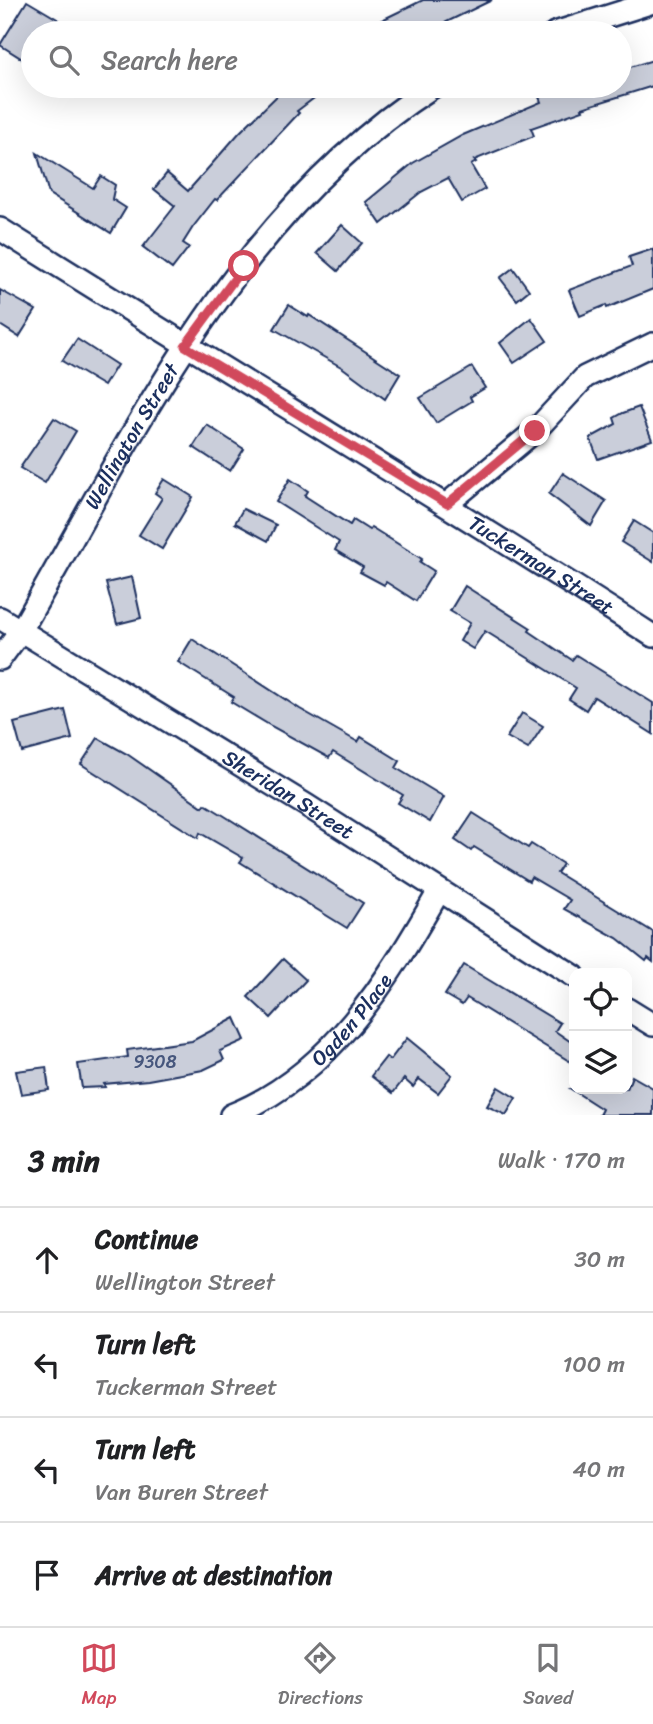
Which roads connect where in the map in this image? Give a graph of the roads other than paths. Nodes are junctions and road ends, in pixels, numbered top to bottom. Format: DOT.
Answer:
graph roads {
  1 [pos="653,2"];
  2 [pos="593,21"];
  3 [pos="417,98"];
  4 [pos="0,229"];
  5 [pos="653,344"];
  6 [pos="185,346"];
  7 [pos="447,504"];
  8 [pos="0,618"];
  9 [pos="20,632"];
  10 [pos="653,636"];
  11 [pos="0,659"];
  12 [pos="439,891"];
  13 [pos="569,973"];
  14 [pos="632,1012"];
  15 [pos="653,1025"];
  16 [pos="231,1115"];
  1 -- 2 [label="street"];
  3 -- 6 [label="street, Wellington Street"];
  4 -- 6 [label="street, Tuckerman Street"];
  5 -- 7 [label="street"];
  6 -- 7 [label="street, Tuckerman Street"];
  6 -- 9 [label="street, Wellington Street"];
  7 -- 10 [label="street, Tuckerman Street"];
  8 -- 9 [label="street, Sheridan Street"];
  9 -- 11 [label="street, Wellington Street"];
  9 -- 12 [label="street, Sheridan Street"];
  12 -- 13 [label="street, Sheridan Street"];
  12 -- 16 [label="street, Ogden Place"];
  14 -- 15 [label="street"];
}
